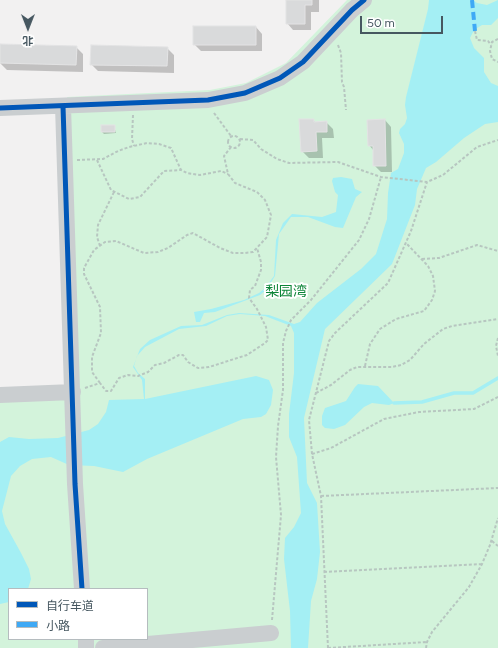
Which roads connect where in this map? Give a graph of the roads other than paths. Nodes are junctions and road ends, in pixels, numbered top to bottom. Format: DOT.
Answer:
graph roads {
  1 [pos="364,0"];
  2 [pos="63,106"];
  3 [pos="0,108"];
  4 [pos="73,392"];
  5 [pos="0,394"];
  6 [pos="82,588"];
  7 [pos="271,633"];
  8 [pos="104,648"];
  1 -- 2 [label="street"];
  2 -- 3 [label="street"];
  2 -- 4 [label="street"];
  4 -- 5 [label="street"];
  4 -- 6 [label="street"];
  7 -- 8 [label="street"];
}
